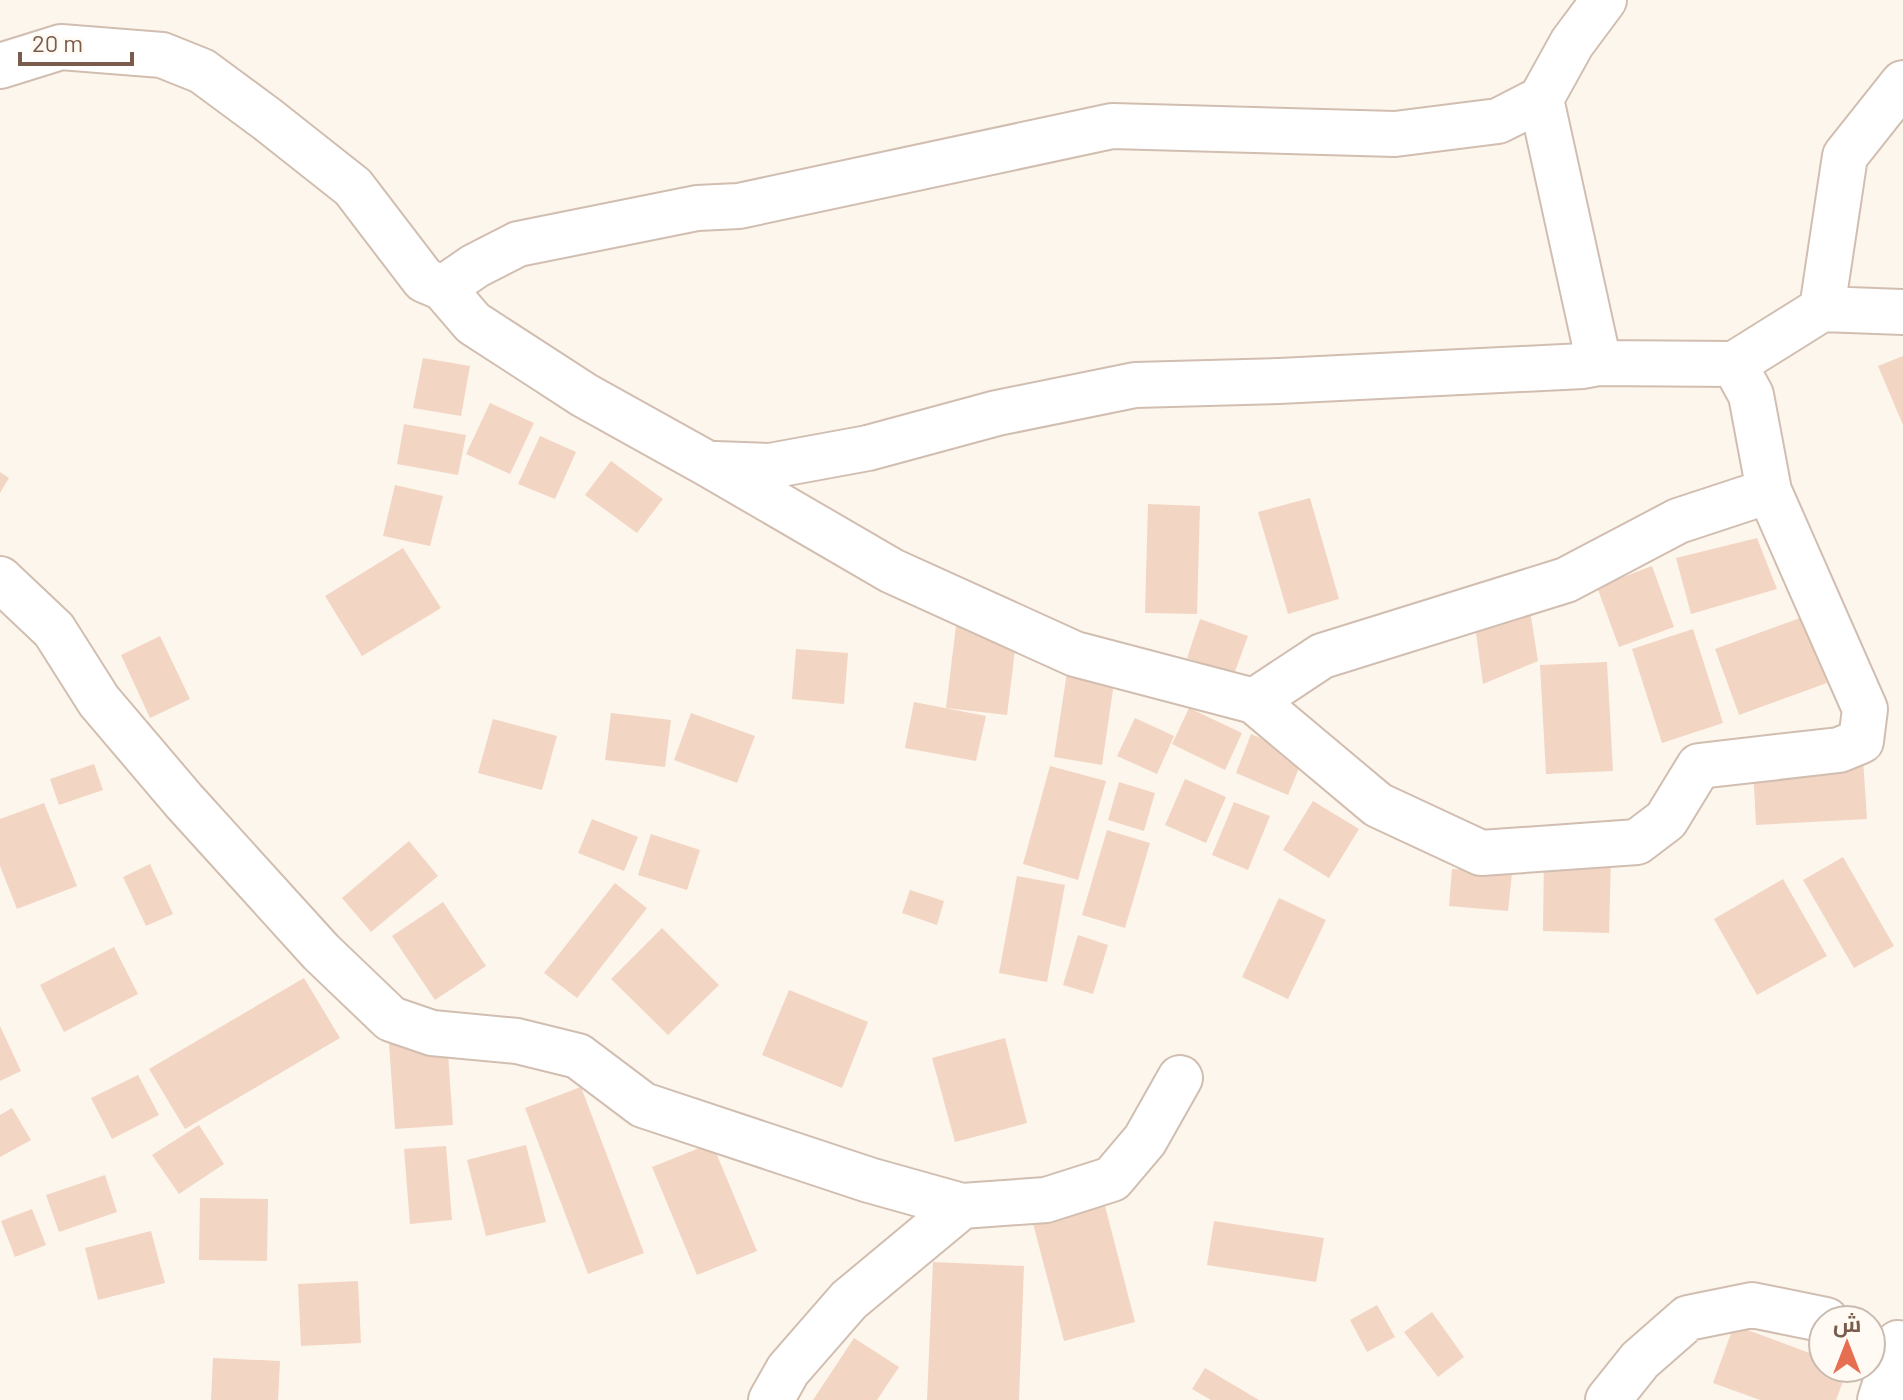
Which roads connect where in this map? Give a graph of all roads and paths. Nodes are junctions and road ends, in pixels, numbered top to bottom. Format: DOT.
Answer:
graph roads {
  1 [pos="1604,0"];
  2 [pos="0,66"];
  3 [pos="1903,83"];
  4 [pos="1541,99"];
  5 [pos="443,288"];
  6 [pos="1822,309"];
  7 [pos="1903,312"];
  8 [pos="1599,363"];
  9 [pos="1734,364"];
  10 [pos="708,464"];
  11 [pos="1769,491"];
  12 [pos="0,579"];
  13 [pos="1254,701"];
  14 [pos="1180,1078"];
  15 [pos="962,1206"];
  16 [pos="1807,1316"];
  17 [pos="1891,1341"];
  18 [pos="771,1400"];
  19 [pos="1608,1400"];
  20 [pos="1880,1400"];
  1 -- 4 [label="street"];
  2 -- 5 [label="street"];
  3 -- 6 [label="street"];
  4 -- 5 [label="street"];
  4 -- 8 [label="street"];
  5 -- 10 [label="street"];
  6 -- 7 [label="street"];
  6 -- 9 [label="street"];
  8 -- 9 [label="street"];
  8 -- 10 [label="street"];
  9 -- 11 [label="street"];
  10 -- 13 [label="street"];
  11 -- 13 [label="street"];
  11 -- 13 [label="street"];
  12 -- 15 [label="street"];
  14 -- 15 [label="street"];
  15 -- 18 [label="street"];
  16 -- 19 [label="street"];
  17 -- 20 [label="street"];
}
